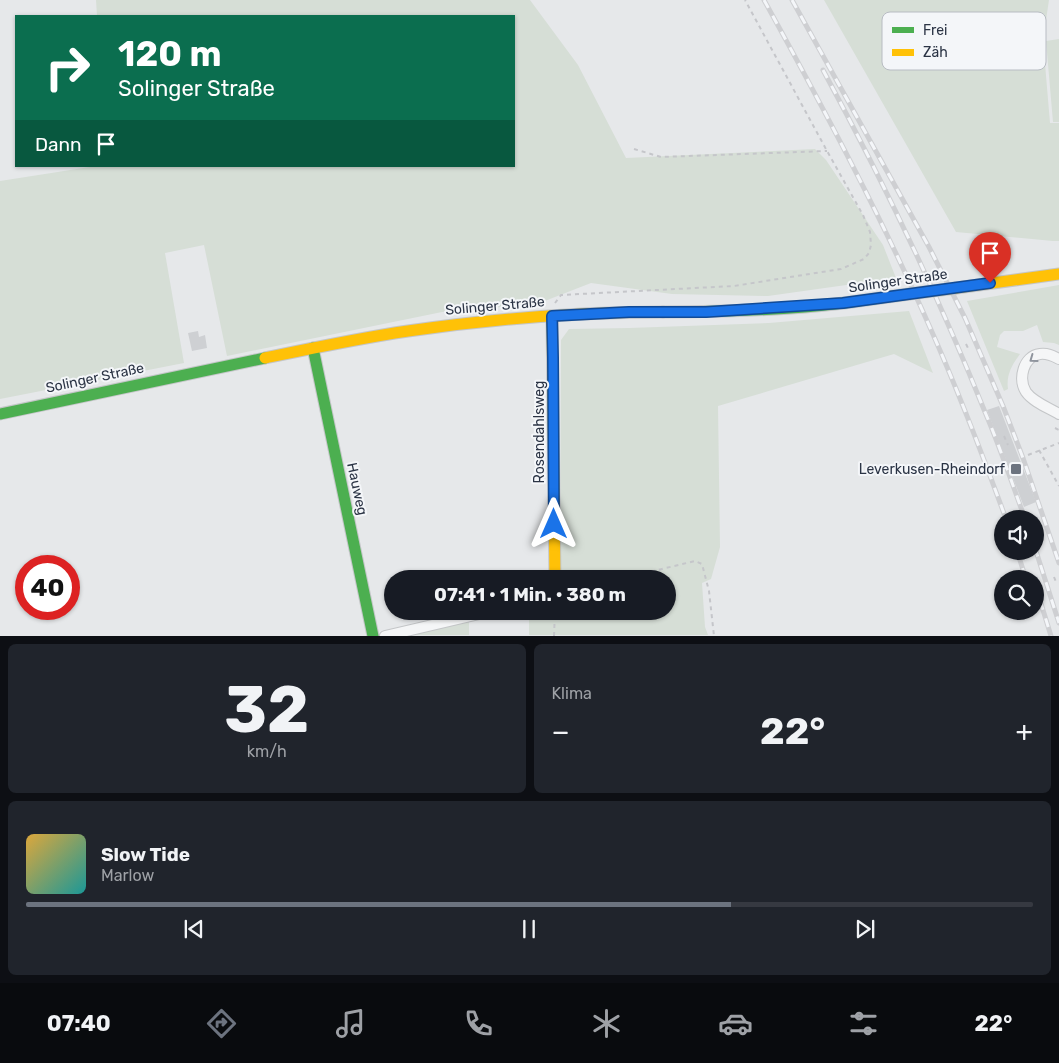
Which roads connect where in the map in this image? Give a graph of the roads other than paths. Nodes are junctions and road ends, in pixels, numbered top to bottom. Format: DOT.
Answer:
graph roads {
  1 [pos="1059,274"];
  2 [pos="552,316"];
  3 [pos="312,348"];
  4 [pos="1059,359"];
  5 [pos="0,414"];
  6 [pos="1059,414"];
  7 [pos="555,570"];
  8 [pos="453,620"];
  9 [pos="373,636"];
  10 [pos="385,636"];
  1 -- 2 [label="main road, Solinger Straße, bridge"];
  2 -- 3 [label="main road, Solinger Straße"];
  2 -- 7 [label="main road, Rosendahlsweg"];
  3 -- 5 [label="main road, Solinger Straße"];
  3 -- 9 [label="main road, Hauweg"];
  4 -- 6 [label="street, one-way"];
  8 -- 10 [label="street"];
}
